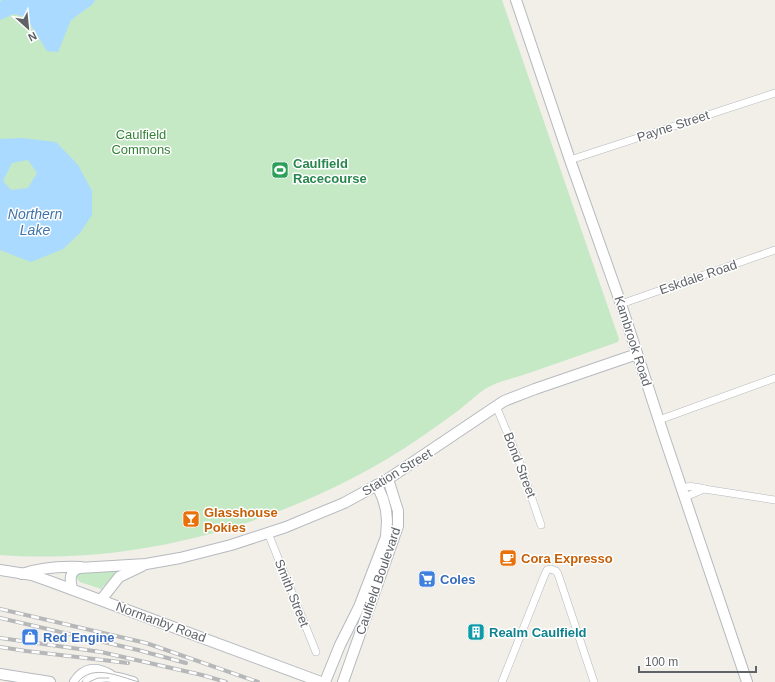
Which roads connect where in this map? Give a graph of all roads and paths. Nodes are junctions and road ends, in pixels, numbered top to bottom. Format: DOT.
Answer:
graph roads {
  1 [pos="516,0"];
  2 [pos="775,93"];
  3 [pos="570,160"];
  4 [pos="775,250"];
  5 [pos="621,304"];
  6 [pos="637,354"];
  7 [pos="775,378"];
  8 [pos="496,406"];
  9 [pos="659,420"];
  10 [pos="388,479"];
  11 [pos="377,485"];
  12 [pos="683,493"];
  13 [pos="775,500"];
  14 [pos="541,525"];
  15 [pos="268,533"];
  16 [pos="146,564"];
  17 [pos="82,567"];
  18 [pos="0,570"];
  19 [pos="22,574"];
  20 [pos="72,589"];
  21 [pos="102,600"];
  22 [pos="316,652"];
  23 [pos="0,674"];
  24 [pos="113,677"];
  25 [pos="26,680"];
  26 [pos="50,682"];
  27 [pos="75,682"];
  28 [pos="88,682"];
  29 [pos="133,682"];
  30 [pos="321,682"];
  31 [pos="325,682"];
  32 [pos="343,682"];
  33 [pos="502,682"];
  34 [pos="594,682"];
  35 [pos="747,682"];
  1 -- 3 [label="street, Kambrook Road"];
  2 -- 3 [label="street, Payne Street"];
  3 -- 5 [label="street, Kambrook Road"];
  4 -- 5 [label="street, Eskdale Road"];
  5 -- 6 [label="street, Kambrook Road"];
  6 -- 8 [label="street, Station Street"];
  6 -- 9 [label="street, Kambrook Road"];
  7 -- 9 [label="street"];
  8 -- 10 [label="street, Station Street"];
  8 -- 14 [label="street, Bond Street"];
  9 -- 12 [label="street, Kambrook Road"];
  10 -- 11 [label="street, Station Street"];
  10 -- 32 [label="street, Caulfield Boulevard"];
  11 -- 15 [label="street, Station Street"];
  11 -- 31 [label="street, Caulfield Boulevard"];
  12 -- 13 [label="street"];
  12 -- 35 [label="street, Kambrook Road"];
  15 -- 16 [label="street, Station Street"];
  15 -- 22 [label="street, Smith Street"];
  16 -- 17 [label="street, Station Street"];
  16 -- 21 [label="street, Station Street"];
  17 -- 19 [label="street, Station Street"];
  17 -- 20 [label="street"];
  18 -- 19 [label="street, Normanby Road"];
  19 -- 20 [label="street, Normanby Road"];
  20 -- 21 [label="street, Normanby Road"];
  21 -- 30 [label="street, Normanby Road"];
  23 -- 25 [label="street"];
  24 -- 27 [label="street"];
  24 -- 28 [label="street"];
  24 -- 29 [label="street"];
  25 -- 26 [label="street"];
  33 -- 34 [label="street"];
}
